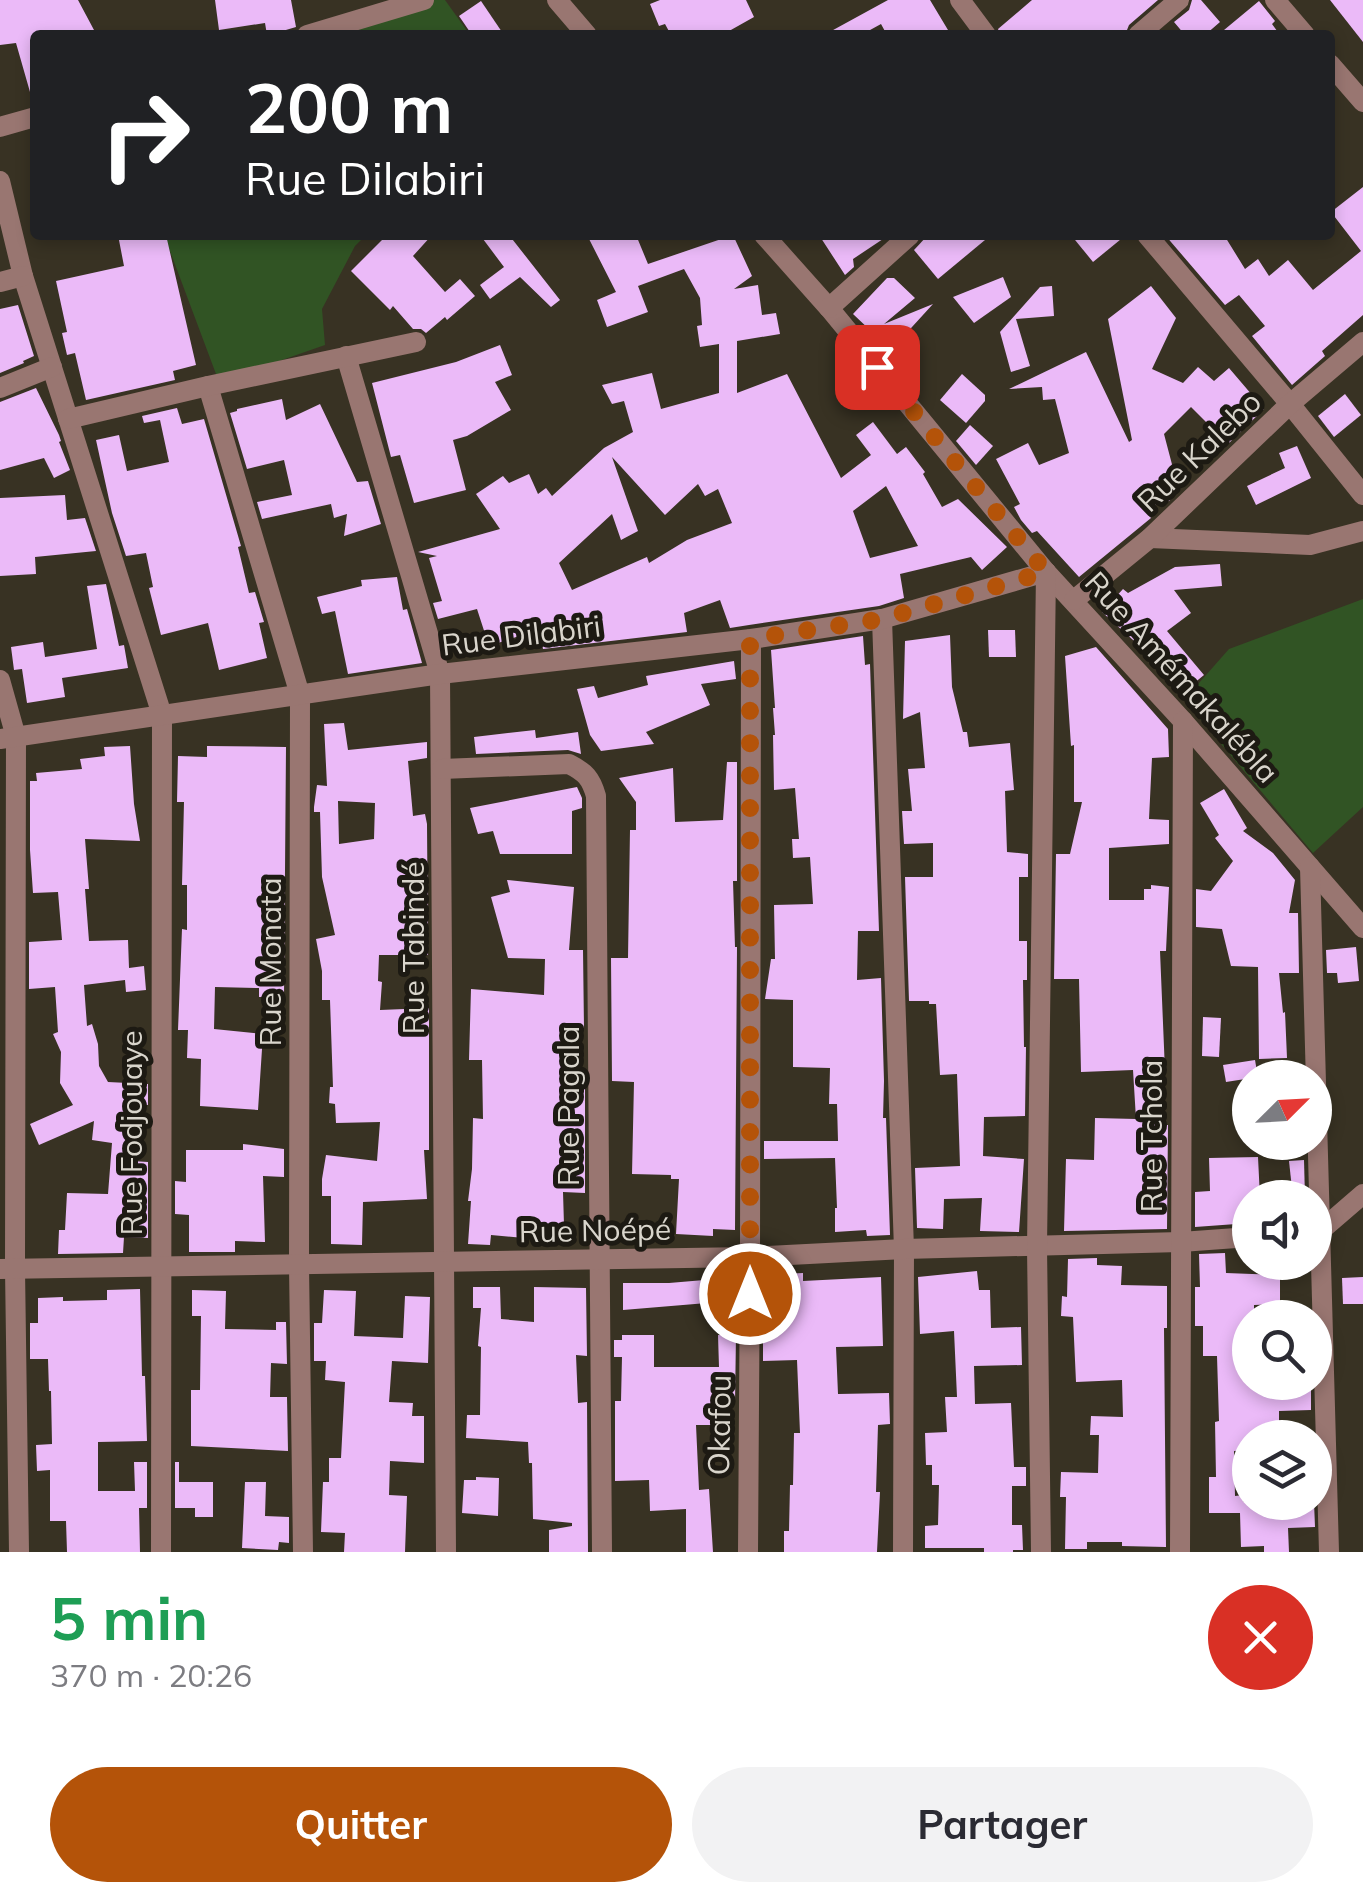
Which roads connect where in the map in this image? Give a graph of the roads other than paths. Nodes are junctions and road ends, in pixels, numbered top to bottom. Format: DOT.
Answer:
graph roads {
  1 [pos="424,0"];
  2 [pos="557,0"];
  3 [pos="960,0"];
  4 [pos="1179,0"];
  5 [pos="1275,0"];
  6 [pos="325,30"];
  7 [pos="583,30"];
  8 [pos="982,30"];
  9 [pos="1144,30"];
  10 [pos="1301,30"];
  11 [pos="1335,70"];
  12 [pos="1363,102"];
  13 [pos="30,119"];
  14 [pos="0,128"];
  15 [pos="0,181"];
  16 [pos="768,240"];
  17 [pos="904,240"];
  18 [pos="1151,240"];
  19 [pos="24,276"];
  20 [pos="0,282"];
  21 [pos="829,308"];
  22 [pos="416,342"];
  23 [pos="1363,342"];
  24 [pos="346,356"];
  25 [pos="52,367"];
  26 [pos="208,386"];
  27 [pos="0,388"];
  28 [pos="1290,404"];
  29 [pos="68,419"];
  30 [pos="1363,495"];
  31 [pos="1363,531"];
  32 [pos="1150,538"];
  33 [pos="1046,572"];
  34 [pos="1074,600"];
  35 [pos="882,619"];
  36 [pos="750,639"];
  37 [pos="440,674"];
  38 [pos="0,680"];
  39 [pos="300,694"];
  40 [pos="162,715"];
  41 [pos="1183,721"];
  42 [pos="8,738"];
  43 [pos="442,770"];
  44 [pos="1310,867"];
  45 [pos="1363,928"];
  46 [pos="1316,1180"];
  47 [pos="1363,1194"];
  48 [pos="1332,1220"];
  49 [pos="1232,1238"];
  50 [pos="1181,1242"];
  51 [pos="1037,1247"];
  52 [pos="904,1249"];
  53 [pos="750,1257"];
  54 [pos="599,1260"];
  55 [pos="444,1262"];
  56 [pos="299,1264"];
  57 [pos="160,1267"];
  58 [pos="8,1269"];
  59 [pos="1319,1280"];
  60 [pos="19,1552"];
  61 [pos="161,1552"];
  62 [pos="303,1552"];
  63 [pos="446,1552"];
  64 [pos="602,1552"];
  65 [pos="748,1552"];
  66 [pos="903,1552"];
  67 [pos="1041,1552"];
  68 [pos="1180,1552"];
  69 [pos="1329,1552"];
  1 -- 6 [label="street"];
  2 -- 7 [label="street"];
  3 -- 8 [label="street"];
  4 -- 9 [label="street"];
  5 -- 10 [label="street"];
  11 -- 12 [label="street"];
  13 -- 14 [label="street"];
  15 -- 19 [label="street, Rue Fodjouaye"];
  16 -- 21 [label="street, Rue Amémakalébla"];
  17 -- 21 [label="street"];
  18 -- 28 [label="street"];
  19 -- 20 [label="street"];
  19 -- 25 [label="street, Rue Fodjouaye"];
  21 -- 33 [label="street, Rue Amémakalébla"];
  22 -- 24 [label="street"];
  23 -- 28 [label="street, Rue Kalebo"];
  24 -- 26 [label="street"];
  24 -- 37 [label="street, Rue Tabindé"];
  25 -- 27 [label="street"];
  25 -- 29 [label="street, Rue Fodjouaye"];
  26 -- 29 [label="street"];
  26 -- 39 [label="street, Rue Monata"];
  28 -- 30 [label="street"];
  28 -- 32 [label="street, Rue Kalebo"];
  29 -- 40 [label="street, Rue Fodjouaye"];
  31 -- 32 [label="street"];
  32 -- 34 [label="street, Rue Kalebo"];
  33 -- 34 [label="street, Rue Amémakalébla"];
  33 -- 35 [label="street, Rue Dilabiri"];
  33 -- 51 [label="street"];
  34 -- 41 [label="street, Rue Amémakalébla"];
  35 -- 36 [label="street, Rue Dilabiri"];
  35 -- 52 [label="street"];
  36 -- 37 [label="street, Rue Dilabiri"];
  36 -- 53 [label="street, Okafou"];
  37 -- 39 [label="street, Rue Dilabiri"];
  37 -- 43 [label="street, Rue Tabindé"];
  38 -- 42 [label="street"];
  39 -- 40 [label="street, Rue Dilabiri"];
  39 -- 56 [label="street, Rue Monata"];
  40 -- 42 [label="street, Rue Dilabiri"];
  40 -- 57 [label="street, Rue Fodjouaye"];
  41 -- 44 [label="street, Rue Amémakalébla"];
  41 -- 50 [label="street, Rue Tchola"];
  42 -- 58 [label="street"];
  43 -- 54 [label="street, Rue Pagala"];
  43 -- 55 [label="street, Rue Tabindé"];
  44 -- 45 [label="street, Rue Amémakalébla"];
  44 -- 46 [label="street"];
  47 -- 48 [label="street"];
  49 -- 50 [label="street, Rue Noépé"];
  50 -- 51 [label="street, Rue Noépé"];
  50 -- 68 [label="street, Rue Tchola"];
  51 -- 52 [label="street, Rue Noépé"];
  51 -- 67 [label="street"];
  52 -- 53 [label="street, Rue Noépé"];
  52 -- 66 [label="street"];
  53 -- 54 [label="street, Rue Noépé"];
  53 -- 65 [label="street, Okafou"];
  54 -- 55 [label="street, Rue Noépé"];
  54 -- 64 [label="street, Rue Pagala"];
  55 -- 56 [label="street, Rue Noépé"];
  55 -- 63 [label="street, Rue Tabindé"];
  56 -- 57 [label="street, Rue Noépé"];
  56 -- 62 [label="street, Rue Monata"];
  57 -- 58 [label="street, Rue Noépé"];
  57 -- 61 [label="street, Rue Fodjouaye"];
  58 -- 60 [label="street"];
  59 -- 69 [label="street"];
}
